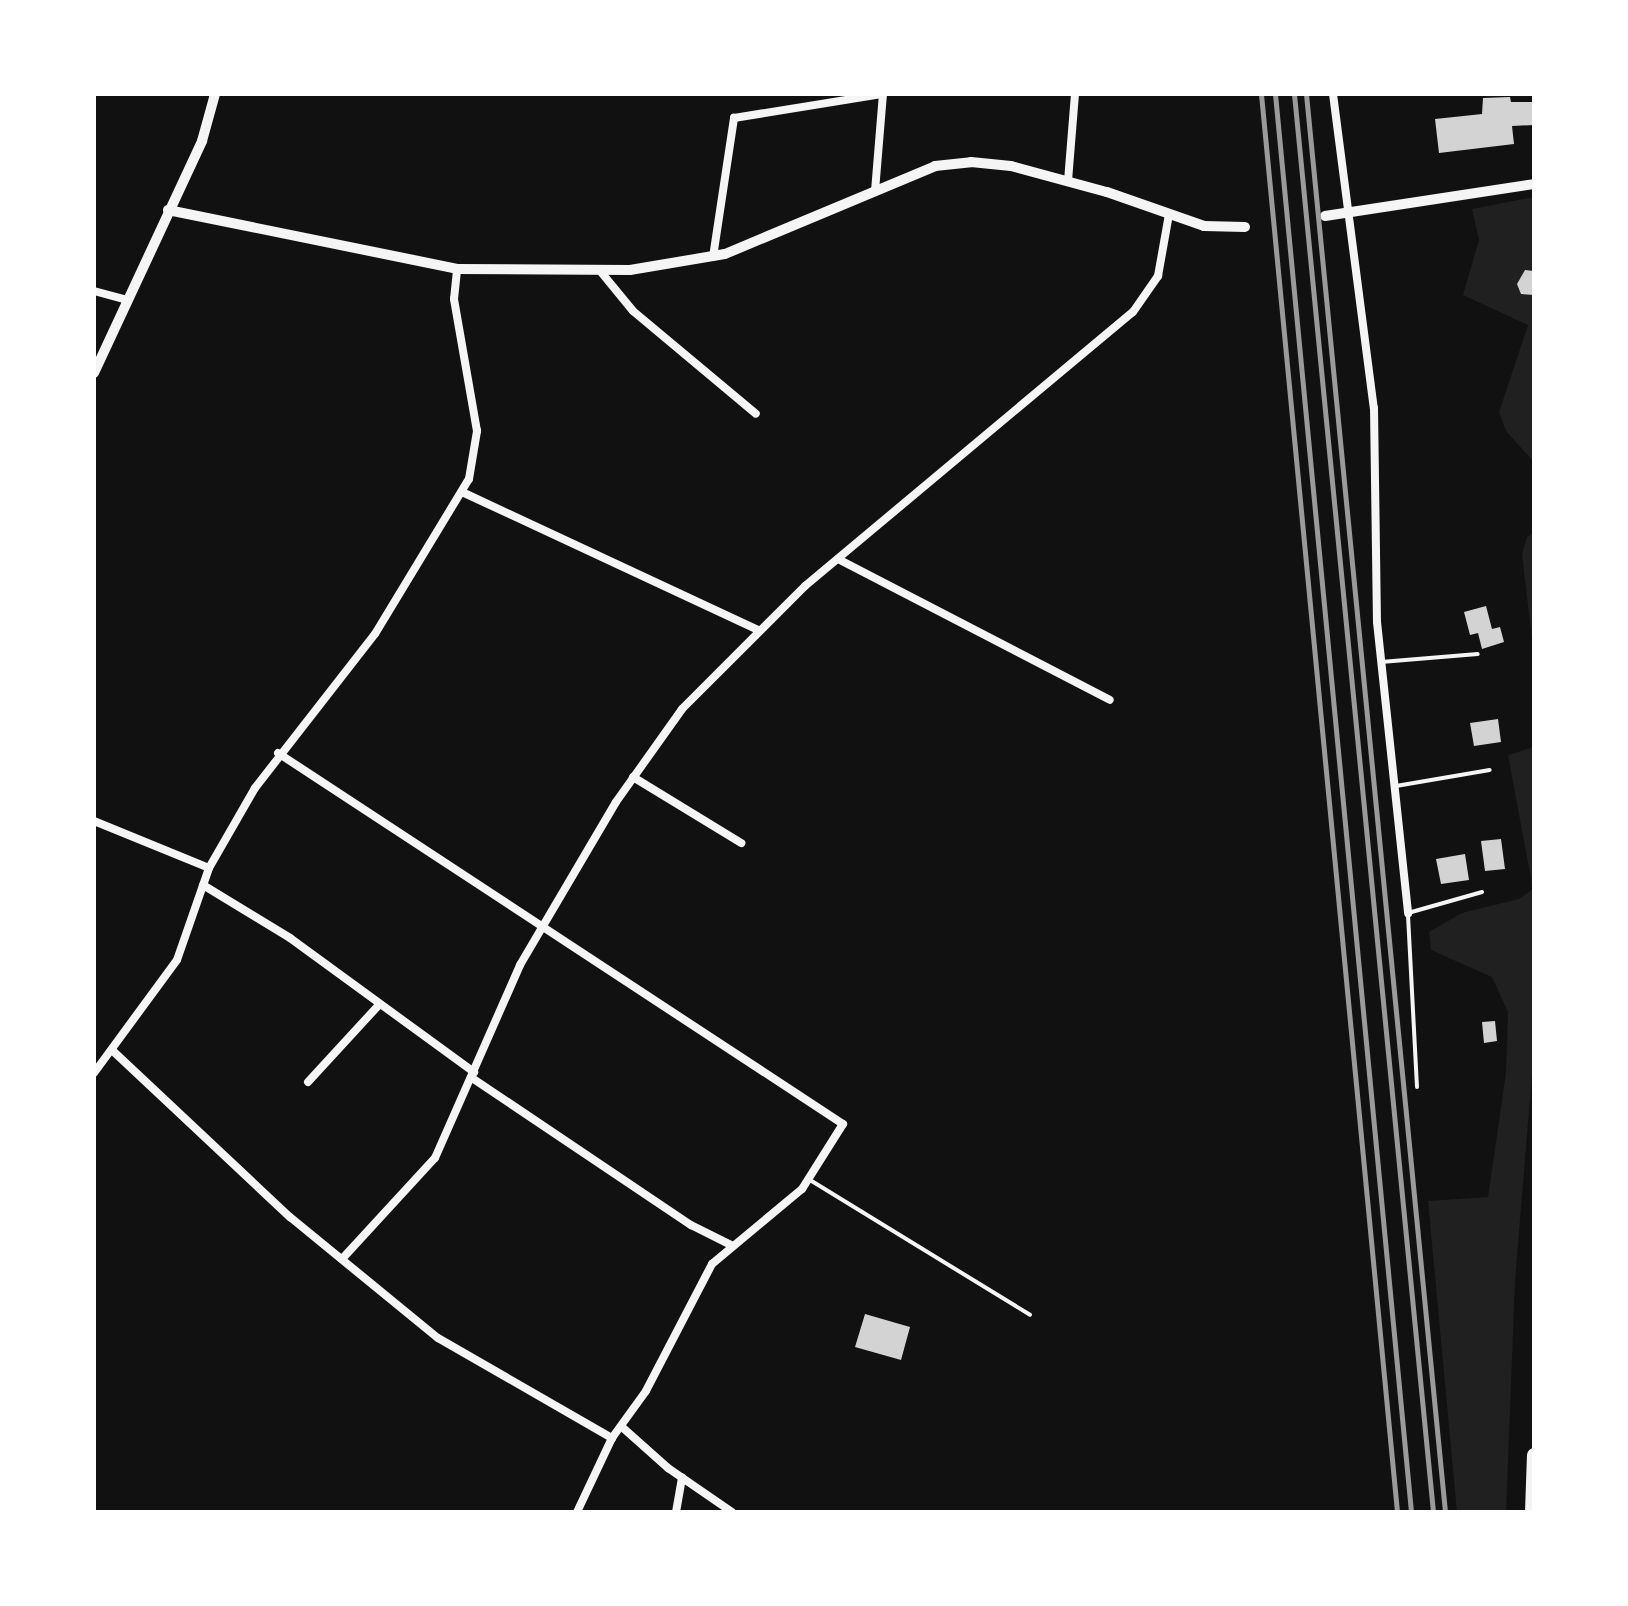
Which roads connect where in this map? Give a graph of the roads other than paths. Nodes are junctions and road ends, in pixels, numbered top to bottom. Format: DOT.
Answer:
graph roads {
  1 [pos="215,94"];
  2 [pos="883,94"];
  3 [pos="1075,94"];
  4 [pos="1333,94"];
  5 [pos="1068,181"];
  6 [pos="1534,184"];
  7 [pos="875,191"];
  8 [pos="168,210"];
  9 [pos="1349,211"];
  10 [pos="1169,214"];
  11 [pos="1325,216"];
  12 [pos="1245,227"];
  13 [pos="713,257"];
  14 [pos="457,269"];
  15 [pos="601,272"];
  16 [pos="94,291"];
  17 [pos="128,300"];
  18 [pos="94,373"];
  19 [pos="756,414"];
  20 [pos="462,492"];
  21 [pos="838,559"];
  22 [pos="758,630"];
  23 [pos="1478,654"];
  24 [pos="1381,662"];
  25 [pos="1110,700"];
  26 [pos="278,753"];
  27 [pos="1490,770"];
  28 [pos="633,777"];
  29 [pos="1396,786"];
  30 [pos="94,821"];
  31 [pos="741,843"];
  32 [pos="209,868"];
  33 [pos="203,885"];
  34 [pos="1482,892"];
  35 [pos="1408,913"];
  36 [pos="543,924"];
  37 [pos="378,1006"];
  38 [pos="113,1051"];
  39 [pos="94,1073"];
  40 [pos="473,1075"];
  41 [pos="308,1082"];
  42 [pos="1417,1087"];
  43 [pos="810,1180"];
  44 [pos="731,1245"];
  45 [pos="342,1259"];
  46 [pos="1030,1315"];
  47 [pos="622,1427"];
  48 [pos="612,1438"];
  49 [pos="1534,1455"];
  50 [pos="682,1478"];
  51 [pos="577,1512"];
  52 [pos="676,1512"];
  53 [pos="732,1512"];
  54 [pos="1532,1512"];
  1 -- 8 [label="street"];
  2 -- 7 [label="street"];
  2 -- 13 [label="street"];
  3 -- 5 [label="street"];
  4 -- 9 [label="street"];
  5 -- 7 [label="street"];
  5 -- 10 [label="street"];
  6 -- 9 [label="street"];
  7 -- 13 [label="street"];
  8 -- 14 [label="street"];
  8 -- 17 [label="street"];
  9 -- 11 [label="street"];
  9 -- 24 [label="street"];
  10 -- 12 [label="street"];
  10 -- 21 [label="street"];
  13 -- 15 [label="street"];
  14 -- 15 [label="street"];
  14 -- 20 [label="street"];
  15 -- 19 [label="street"];
  16 -- 17 [label="street"];
  17 -- 18 [label="street"];
  20 -- 22 [label="street"];
  20 -- 26 [label="street"];
  21 -- 22 [label="street"];
  21 -- 25 [label="street"];
  22 -- 28 [label="street"];
  23 -- 24 [label="lane"];
  24 -- 29 [label="street"];
  26 -- 32 [label="street"];
  26 -- 36 [label="street"];
  27 -- 29 [label="lane"];
  28 -- 31 [label="street"];
  28 -- 36 [label="street"];
  29 -- 35 [label="street"];
  30 -- 32 [label="street"];
  32 -- 33 [label="street"];
  33 -- 37 [label="street"];
  33 -- 38 [label="street"];
  34 -- 35 [label="lane"];
  35 -- 42 [label="lane"];
  36 -- 40 [label="street"];
  36 -- 43 [label="street"];
  37 -- 40 [label="street"];
  37 -- 41 [label="street"];
  38 -- 39 [label="street"];
  38 -- 45 [label="street"];
  40 -- 44 [label="street"];
  40 -- 45 [label="street"];
  43 -- 44 [label="street"];
  43 -- 46 [label="lane"];
  44 -- 47 [label="street"];
  45 -- 48 [label="street"];
  47 -- 48 [label="street"];
  47 -- 50 [label="street"];
  48 -- 51 [label="street"];
  49 -- 54 [label="highway"];
  50 -- 52 [label="street"];
  50 -- 53 [label="street"];
}
